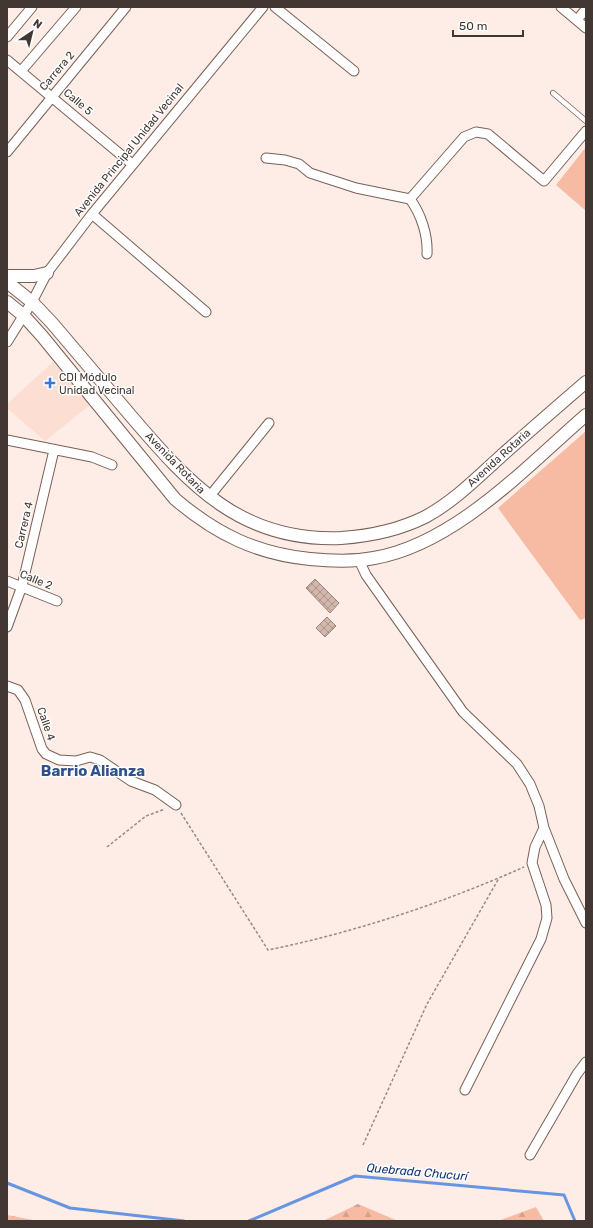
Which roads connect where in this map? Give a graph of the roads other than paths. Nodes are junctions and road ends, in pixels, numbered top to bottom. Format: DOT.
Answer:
graph roads {
  1 [pos="32,7"];
  2 [pos="76,7"];
  3 [pos="126,7"];
  4 [pos="263,7"];
  5 [pos="275,7"];
  6 [pos="561,7"];
  7 [pos="586,9"];
  8 [pos="577,20"];
  9 [pos="586,28"];
  10 [pos="7,37"];
  11 [pos="7,60"];
  12 [pos="22,70"];
  13 [pos="354,71"];
  14 [pos="553,93"];
  15 [pos="52,96"];
  16 [pos="586,122"];
  17 [pos="586,131"];
  18 [pos="7,152"];
  19 [pos="266,158"];
  20 [pos="132,164"];
  21 [pos="410,199"];
  22 [pos="92,214"];
  23 [pos="427,254"];
  24 [pos="48,272"];
  25 [pos="7,276"];
  26 [pos="7,282"];
  27 [pos="7,302"];
  28 [pos="32,302"];
  29 [pos="206,312"];
  30 [pos="23,315"];
  31 [pos="7,342"];
  32 [pos="586,382"];
  33 [pos="586,415"];
  34 [pos="269,423"];
  35 [pos="7,440"];
  36 [pos="54,450"];
  37 [pos="109,464"];
  38 [pos="208,497"];
  39 [pos="359,560"];
  40 [pos="7,581"];
  41 [pos="22,586"];
  42 [pos="57,601"];
  43 [pos="7,627"];
  44 [pos="7,686"];
  45 [pos="176,805"];
  46 [pos="544,828"];
  47 [pos="586,923"];
  48 [pos="586,1062"];
  49 [pos="465,1090"];
  50 [pos="530,1155"];
  1 -- 10 [label="street"];
  2 -- 12 [label="street"];
  3 -- 15 [label="street, Carrera 2"];
  4 -- 20 [label="street, Avenida Principal Unidad Vecinal"];
  5 -- 13 [label="street"];
  6 -- 8 [label="street"];
  7 -- 8 [label="street"];
  8 -- 9 [label="street"];
  11 -- 12 [label="street, Calle 5"];
  12 -- 15 [label="street, Calle 5"];
  14 -- 16 [label="lane"];
  15 -- 18 [label="street, Carrera 2"];
  15 -- 20 [label="street, Calle 5"];
  17 -- 21 [label="street"];
  19 -- 21 [label="street"];
  20 -- 22 [label="street, Avenida Principal Unidad Vecinal"];
  21 -- 23 [label="street"];
  22 -- 24 [label="street, Avenida Principal Unidad Vecinal"];
  22 -- 29 [label="street"];
  24 -- 25 [label="main road"];
  24 -- 28 [label="street, Avenida Principal Unidad Vecinal"];
  26 -- 28 [label="main road, Avenida Rotaria"];
  27 -- 30 [label="main road, Avenida Rotaria"];
  28 -- 30 [label="street, Avenida Principal Unidad Vecinal"];
  28 -- 38 [label="main road, Avenida Rotaria"];
  30 -- 31 [label="street, Avenida Principal Unidad Vecinal"];
  30 -- 39 [label="main road, Avenida Rotaria"];
  32 -- 38 [label="main road, Avenida Rotaria"];
  33 -- 39 [label="main road, Avenida Rotaria"];
  34 -- 38 [label="street"];
  35 -- 36 [label="street"];
  36 -- 37 [label="street"];
  36 -- 41 [label="street, Carrera 4"];
  39 -- 46 [label="street"];
  40 -- 41 [label="street, Calle 2"];
  41 -- 42 [label="street, Calle 2"];
  41 -- 43 [label="street, Carrera 4"];
  44 -- 45 [label="street, Calle 4"];
  46 -- 47 [label="street"];
  46 -- 49 [label="street"];
  48 -- 50 [label="street"];
}
